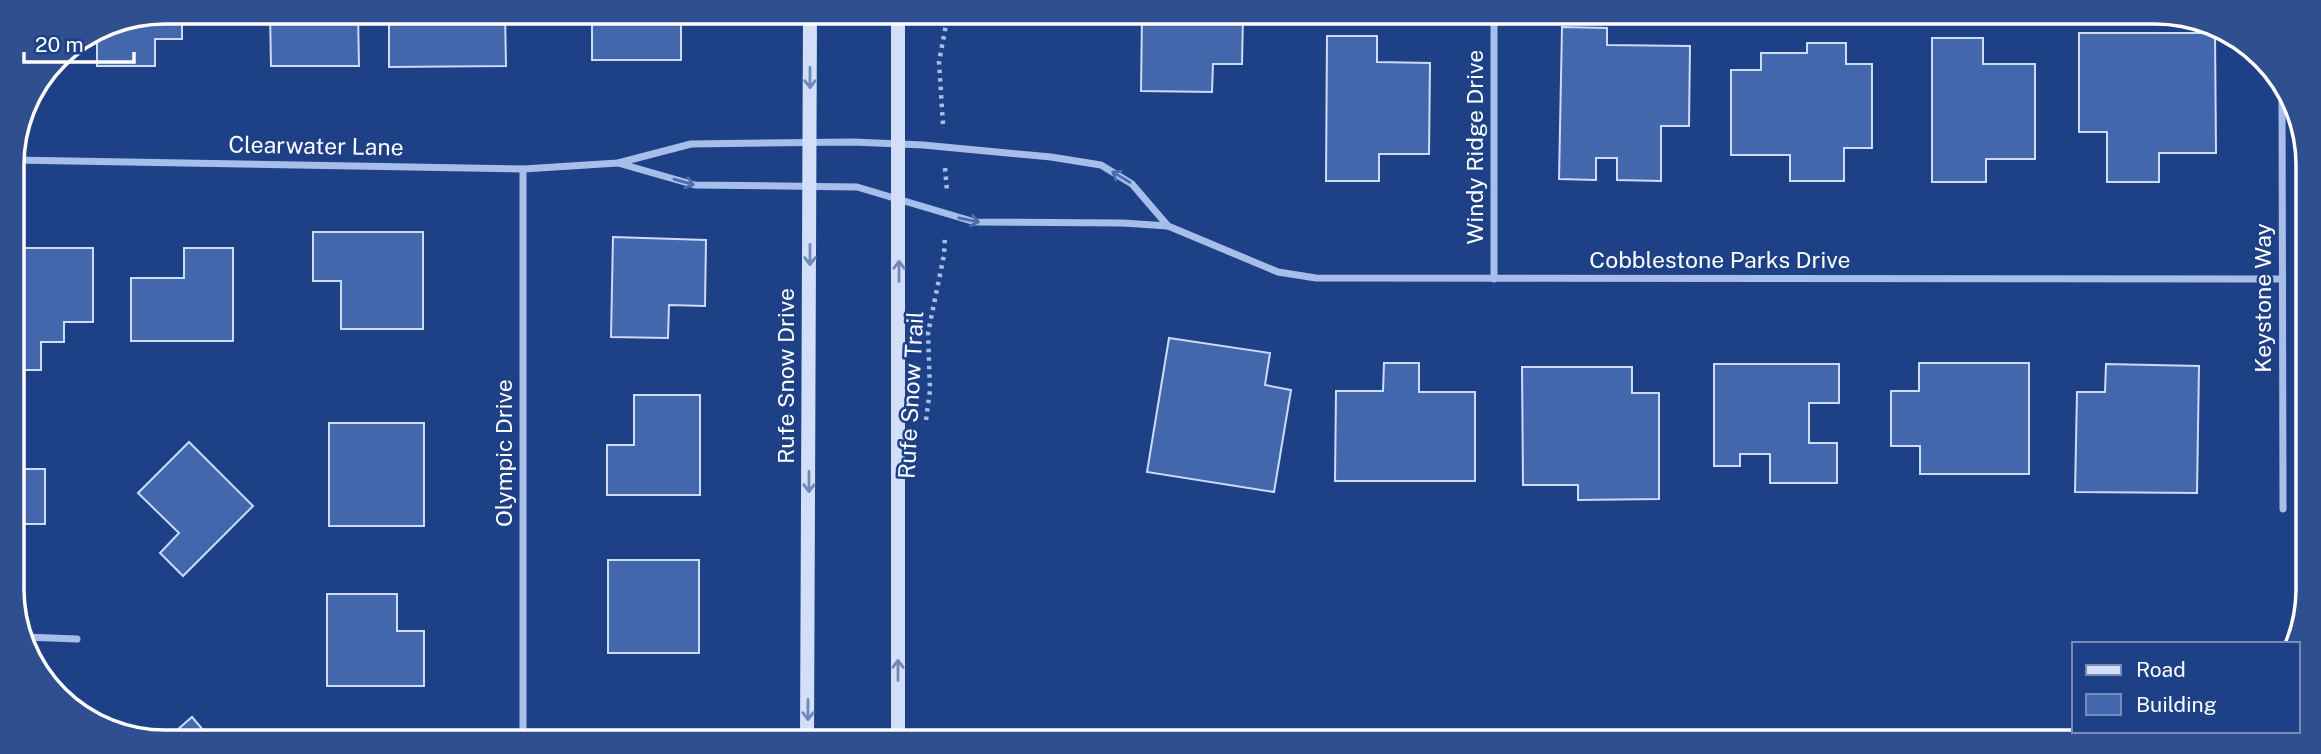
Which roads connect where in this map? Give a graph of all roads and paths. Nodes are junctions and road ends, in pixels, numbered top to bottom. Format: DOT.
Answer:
graph roads {
  1 [pos="810,24"];
  2 [pos="898,24"];
  3 [pos="946,24"];
  4 [pos="1494,24"];
  5 [pos="2282,103"];
  6 [pos="853,142"];
  7 [pos="810,143"];
  8 [pos="898,144"];
  9 [pos="944,147"];
  10 [pos="25,160"];
  11 [pos="618,163"];
  12 [pos="523,169"];
  13 [pos="810,186"];
  14 [pos="856,187"];
  15 [pos="899,200"];
  16 [pos="946,214"];
  17 [pos="1168,226"];
  18 [pos="1494,279"];
  19 [pos="2282,279"];
  20 [pos="925,428"];
  21 [pos="2283,509"];
  22 [pos="33,637"];
  23 [pos="77,639"];
  24 [pos="523,730"];
  25 [pos="807,730"];
  26 [pos="898,730"];
  1 -- 7 [label="main road, Rufe Snow Drive, one-way"];
  2 -- 8 [label="main road"];
  3 -- 9 [label="path, Rufe Snow Trail"];
  4 -- 18 [label="street, Windy Ridge Drive"];
  5 -- 19 [label="street, Keystone Way"];
  6 -- 7 [label="street, Clearwater Lane"];
  6 -- 8 [label="street, Cobblestone Parks Drive"];
  7 -- 11 [label="street, Clearwater Lane"];
  7 -- 13 [label="main road, Rufe Snow Drive"];
  8 -- 9 [label="street, Cobblestone Parks Drive"];
  8 -- 15 [label="main road"];
  9 -- 16 [label="path, Rufe Snow Trail"];
  17 -- 9 [label="street, Cobblestone Parks Drive, one-way"];
  10 -- 12 [label="street, Clearwater Lane"];
  11 -- 12 [label="street, Clearwater Lane"];
  11 -- 13 [label="street, Clearwater Lane, one-way"];
  12 -- 24 [label="street, Olympic Drive"];
  13 -- 14 [label="street, Clearwater Lane"];
  13 -- 25 [label="main road, Rufe Snow Drive, one-way"];
  14 -- 15 [label="street, Cobblestone Parks Drive"];
  15 -- 16 [label="street, Cobblestone Parks Drive"];
  26 -- 15 [label="main road, one-way"];
  16 -- 17 [label="street, Cobblestone Parks Drive, one-way"];
  16 -- 20 [label="path, Rufe Snow Trail"];
  17 -- 18 [label="street, Cobblestone Parks Drive"];
  18 -- 19 [label="street, Cobblestone Parks Drive"];
  19 -- 21 [label="street, Keystone Way"];
  22 -- 23 [label="street"];
}
